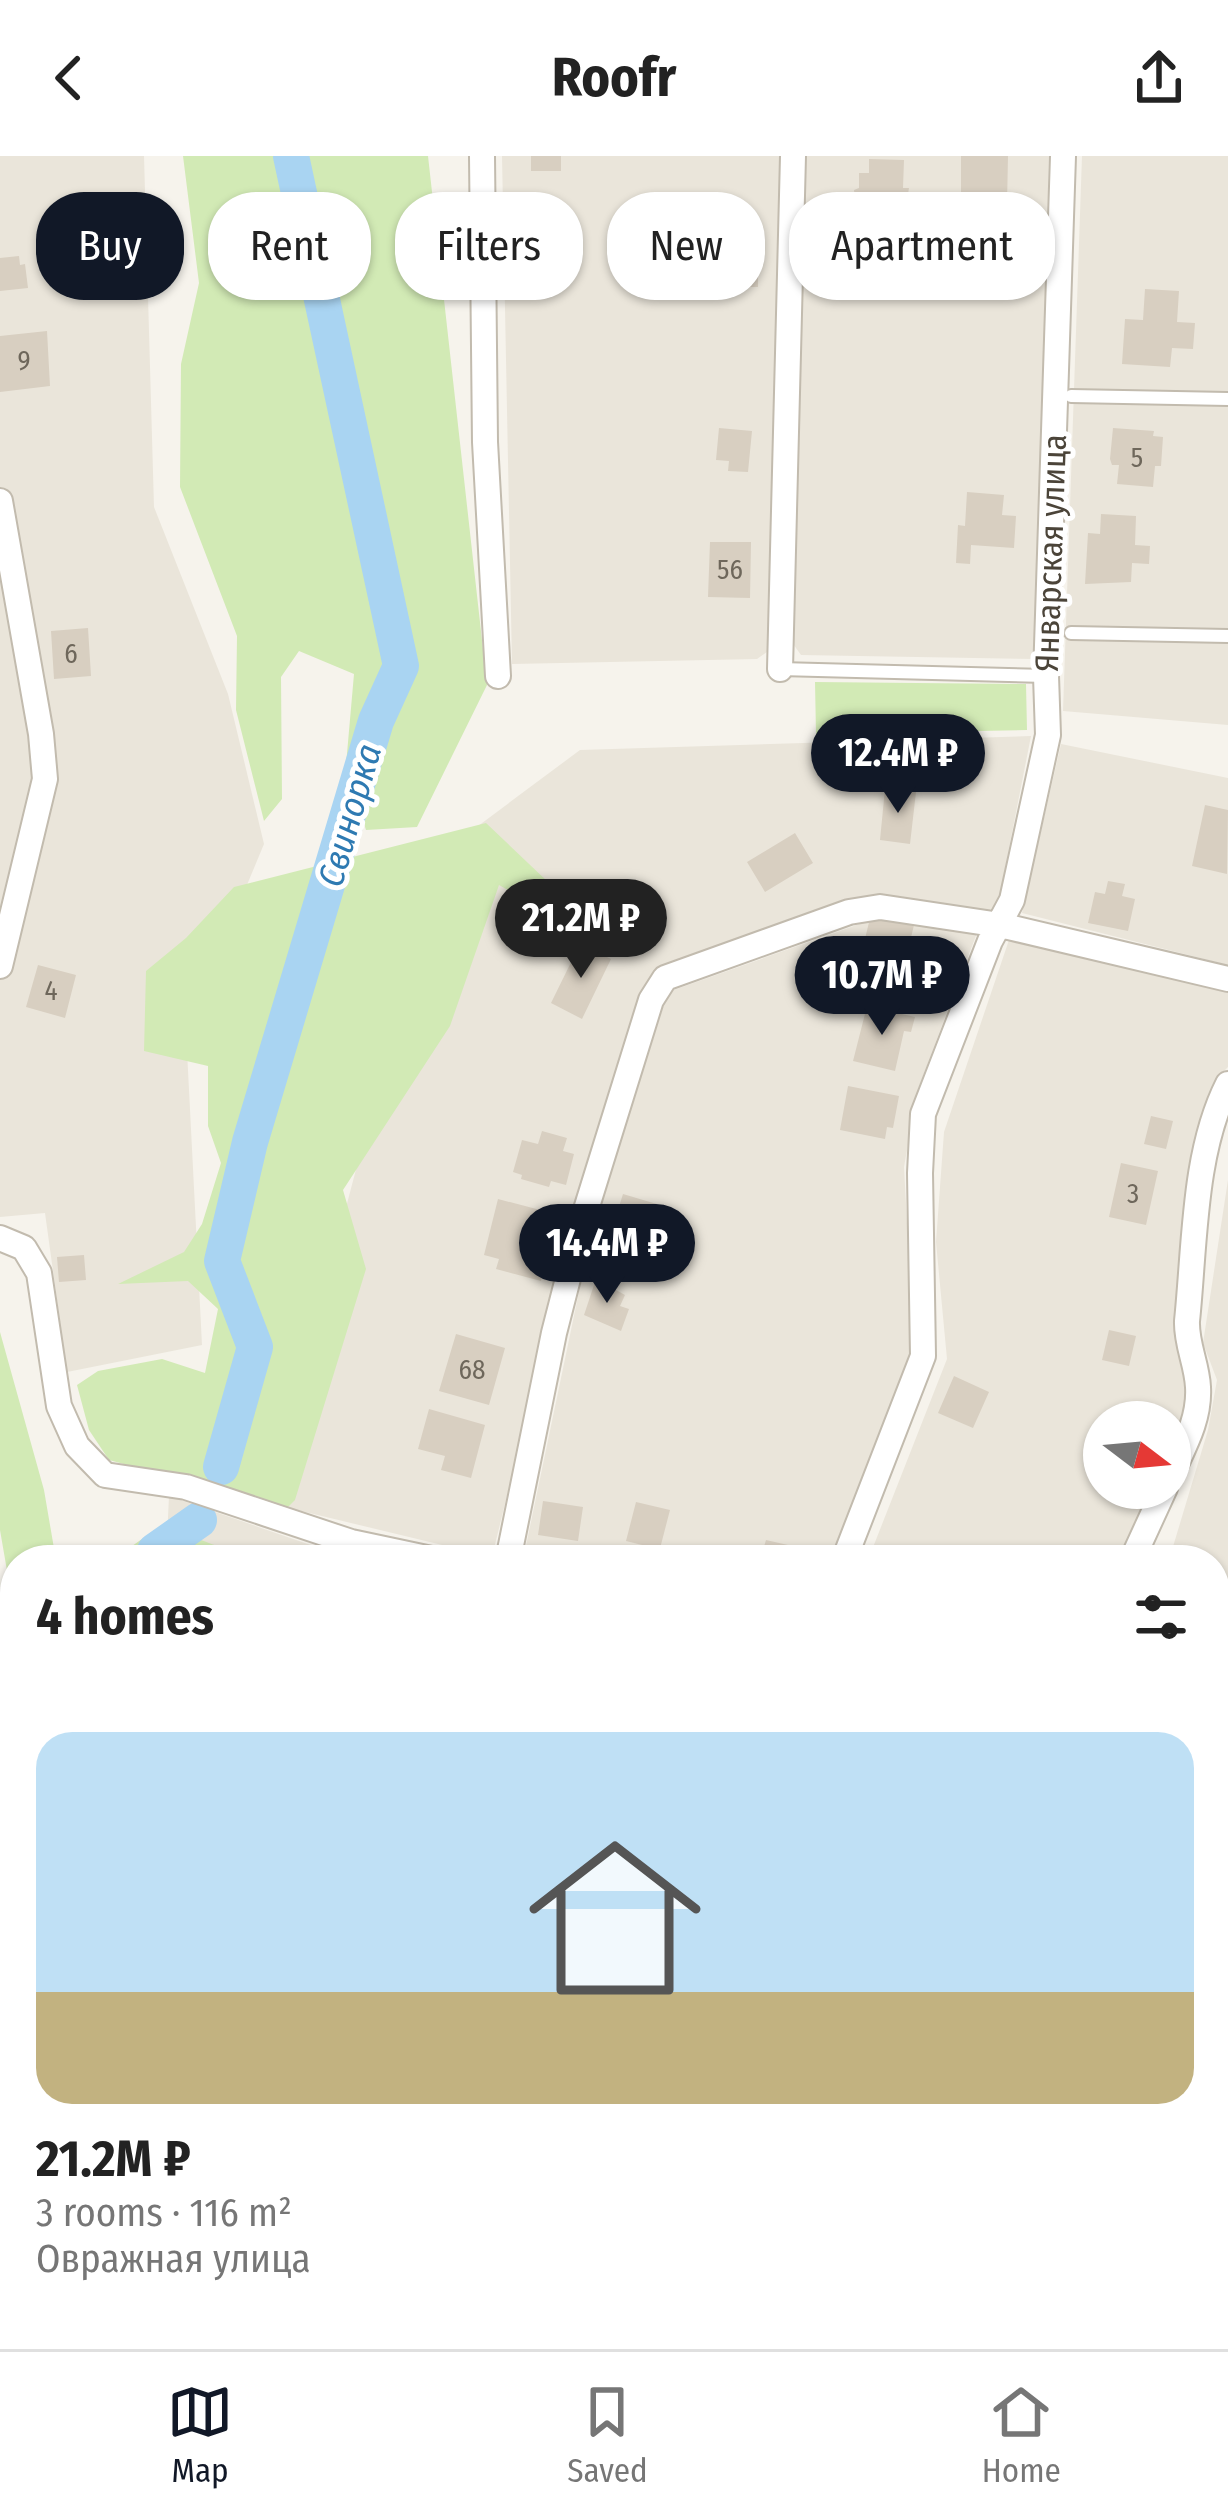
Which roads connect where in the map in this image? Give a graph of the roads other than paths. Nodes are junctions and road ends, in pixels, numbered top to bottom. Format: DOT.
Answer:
graph roads {
  1 [pos="482,156"];
  2 [pos="793,156"];
  3 [pos="1063,156"];
  4 [pos="1071,396"];
  5 [pos="1228,399"];
  6 [pos="0,501"];
  7 [pos="1071,634"];
  8 [pos="1228,636"];
  9 [pos="780,669"];
  10 [pos="498,676"];
  11 [pos="1046,676"];
  12 [pos="1000,926"];
  13 [pos="0,966"];
  14 [pos="1228,979"];
  15 [pos="1228,1084"];
  16 [pos="0,1238"];
  17 [pos="1191,1430"];
  18 [pos="1155,1509"];
  19 [pos="365,1545"];
  20 [pos="511,1545"];
  21 [pos="850,1545"];
  22 [pos="1139,1545"];
  1 -- 10 [label="street"];
  2 -- 9 [label="street"];
  3 -- 11 [label="street, Январская улица"];
  4 -- 5 [label="lane"];
  6 -- 13 [label="street"];
  7 -- 8 [label="lane"];
  9 -- 11 [label="lane"];
  11 -- 12 [label="street, Январская улица"];
  12 -- 14 [label="street"];
  12 -- 20 [label="street"];
  12 -- 21 [label="street, Январская улица"];
  15 -- 17 [label="street"];
  16 -- 19 [label="street"];
  18 -- 22 [label="street"];
}
